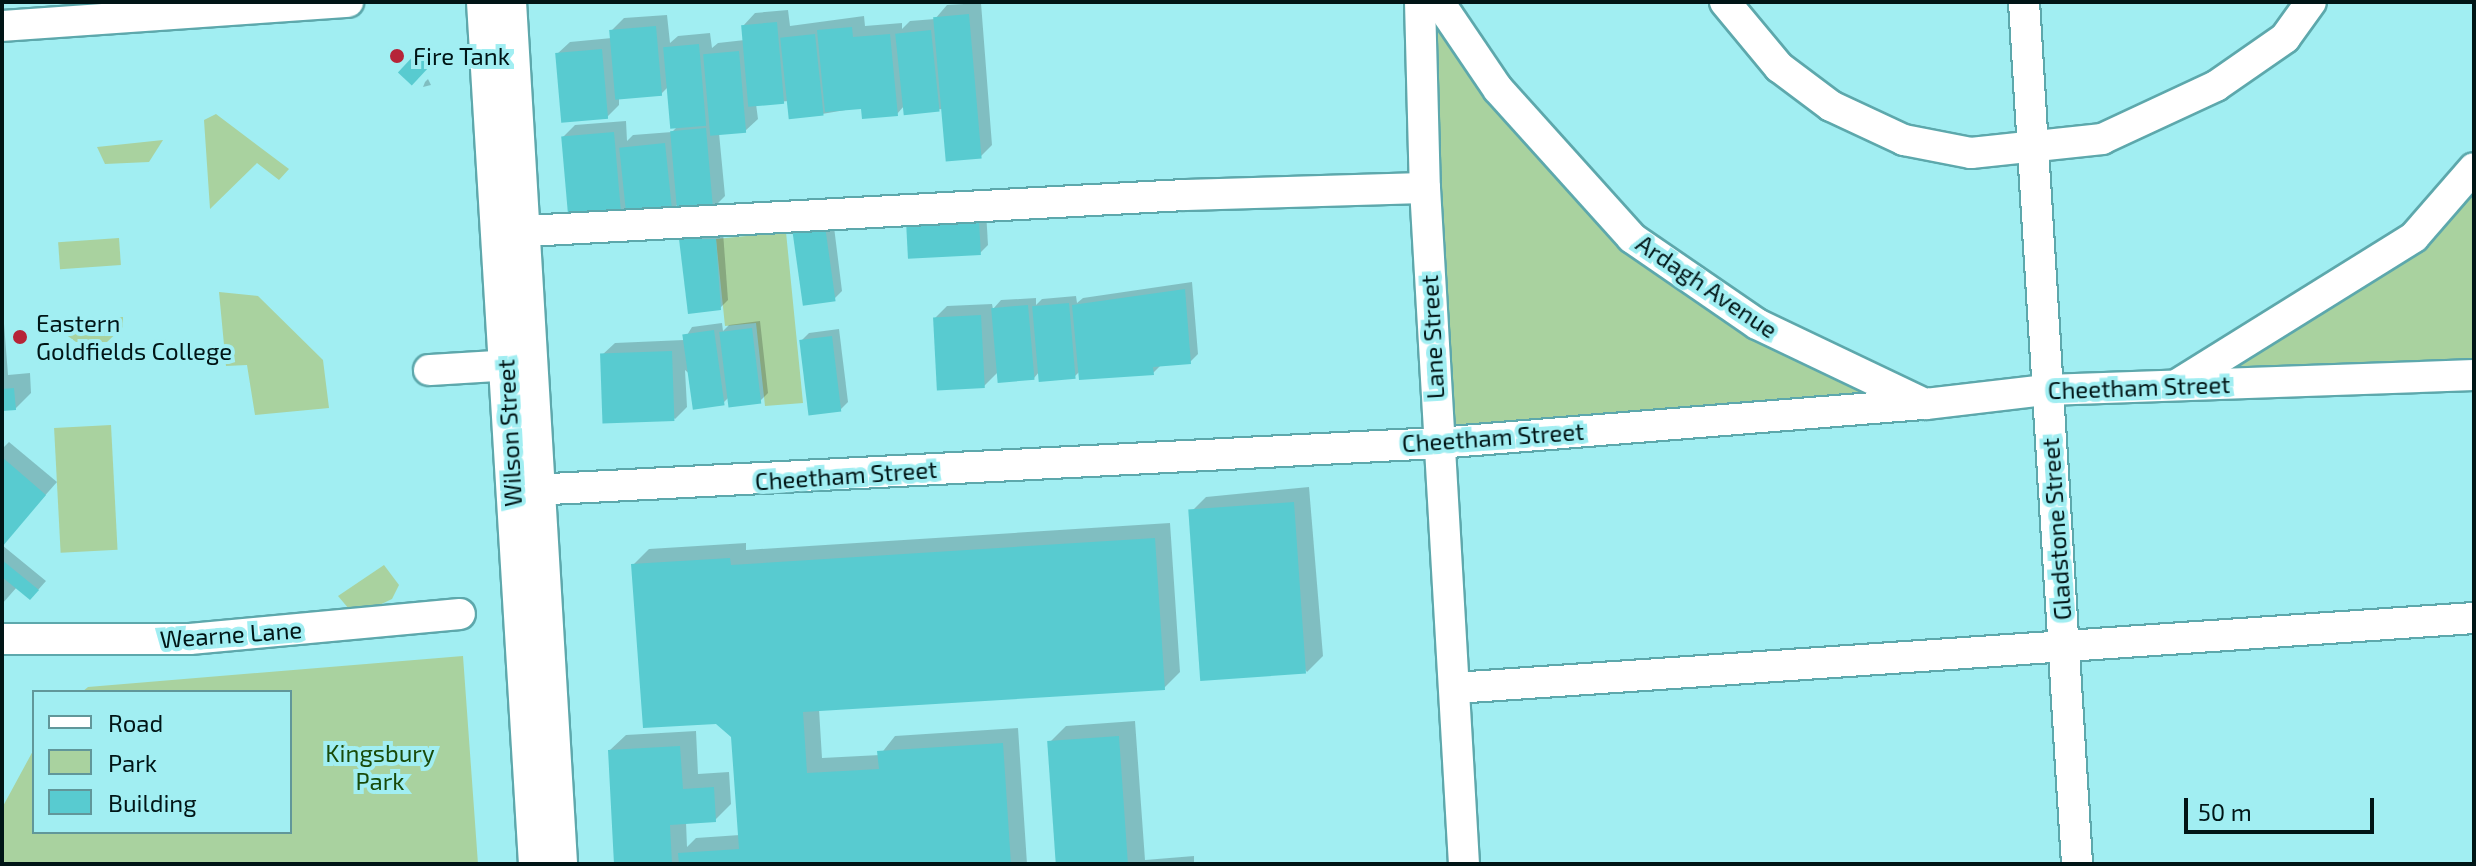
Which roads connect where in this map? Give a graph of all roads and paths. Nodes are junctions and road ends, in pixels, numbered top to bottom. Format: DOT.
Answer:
graph roads {
  1 [pos="348,2"];
  2 [pos="482,2"];
  3 [pos="511,2"];
  4 [pos="1420,2"];
  5 [pos="1439,2"];
  6 [pos="1725,2"];
  7 [pos="2024,2"];
  8 [pos="2311,2"];
  9 [pos="2,26"];
  10 [pos="2032,149"];
  11 [pos="2474,168"];
  12 [pos="1425,188"];
  13 [pos="526,231"];
  14 [pos="519,364"];
  15 [pos="429,370"];
  16 [pos="2474,375"];
  17 [pos="2176,385"];
  18 [pos="2046,390"];
  19 [pos="1926,404"];
  20 [pos="1438,443"];
  21 [pos="525,491"];
  22 [pos="460,614"];
  23 [pos="2474,618"];
  24 [pos="2,639"];
  25 [pos="2064,644"];
  26 [pos="1455,688"];
  27 [pos="534,864"];
  28 [pos="562,864"];
  29 [pos="1464,864"];
  30 [pos="2077,864"];
  1 -- 9 [label="street"];
  2 -- 14 [label="street, Wilson Street"];
  3 -- 13 [label="street, Wilson Street"];
  4 -- 12 [label="street, Lane Street"];
  5 -- 19 [label="street, Ardagh Avenue"];
  6 -- 10 [label="street"];
  7 -- 10 [label="street, Gladstone Street"];
  8 -- 10 [label="street"];
  10 -- 18 [label="street, Gladstone Street"];
  11 -- 17 [label="street"];
  12 -- 13 [label="street"];
  12 -- 20 [label="street, Lane Street"];
  13 -- 14 [label="street, Wilson Street"];
  14 -- 15 [label="street"];
  14 -- 21 [label="street, Wilson Street"];
  16 -- 17 [label="street, Cheetham Street"];
  17 -- 18 [label="street, Cheetham Street"];
  18 -- 19 [label="street, Cheetham Street"];
  18 -- 25 [label="street, Gladstone Street"];
  19 -- 20 [label="street, Cheetham Street"];
  20 -- 21 [label="street, Cheetham Street"];
  20 -- 26 [label="street, Lane Street"];
  21 -- 27 [label="street, Wilson Street"];
  21 -- 28 [label="street, Wilson Street"];
  22 -- 24 [label="street, Wearne Lane"];
  23 -- 25 [label="street"];
  25 -- 26 [label="street"];
  25 -- 30 [label="street, Gladstone Street"];
  26 -- 29 [label="street, Lane Street"];
}
